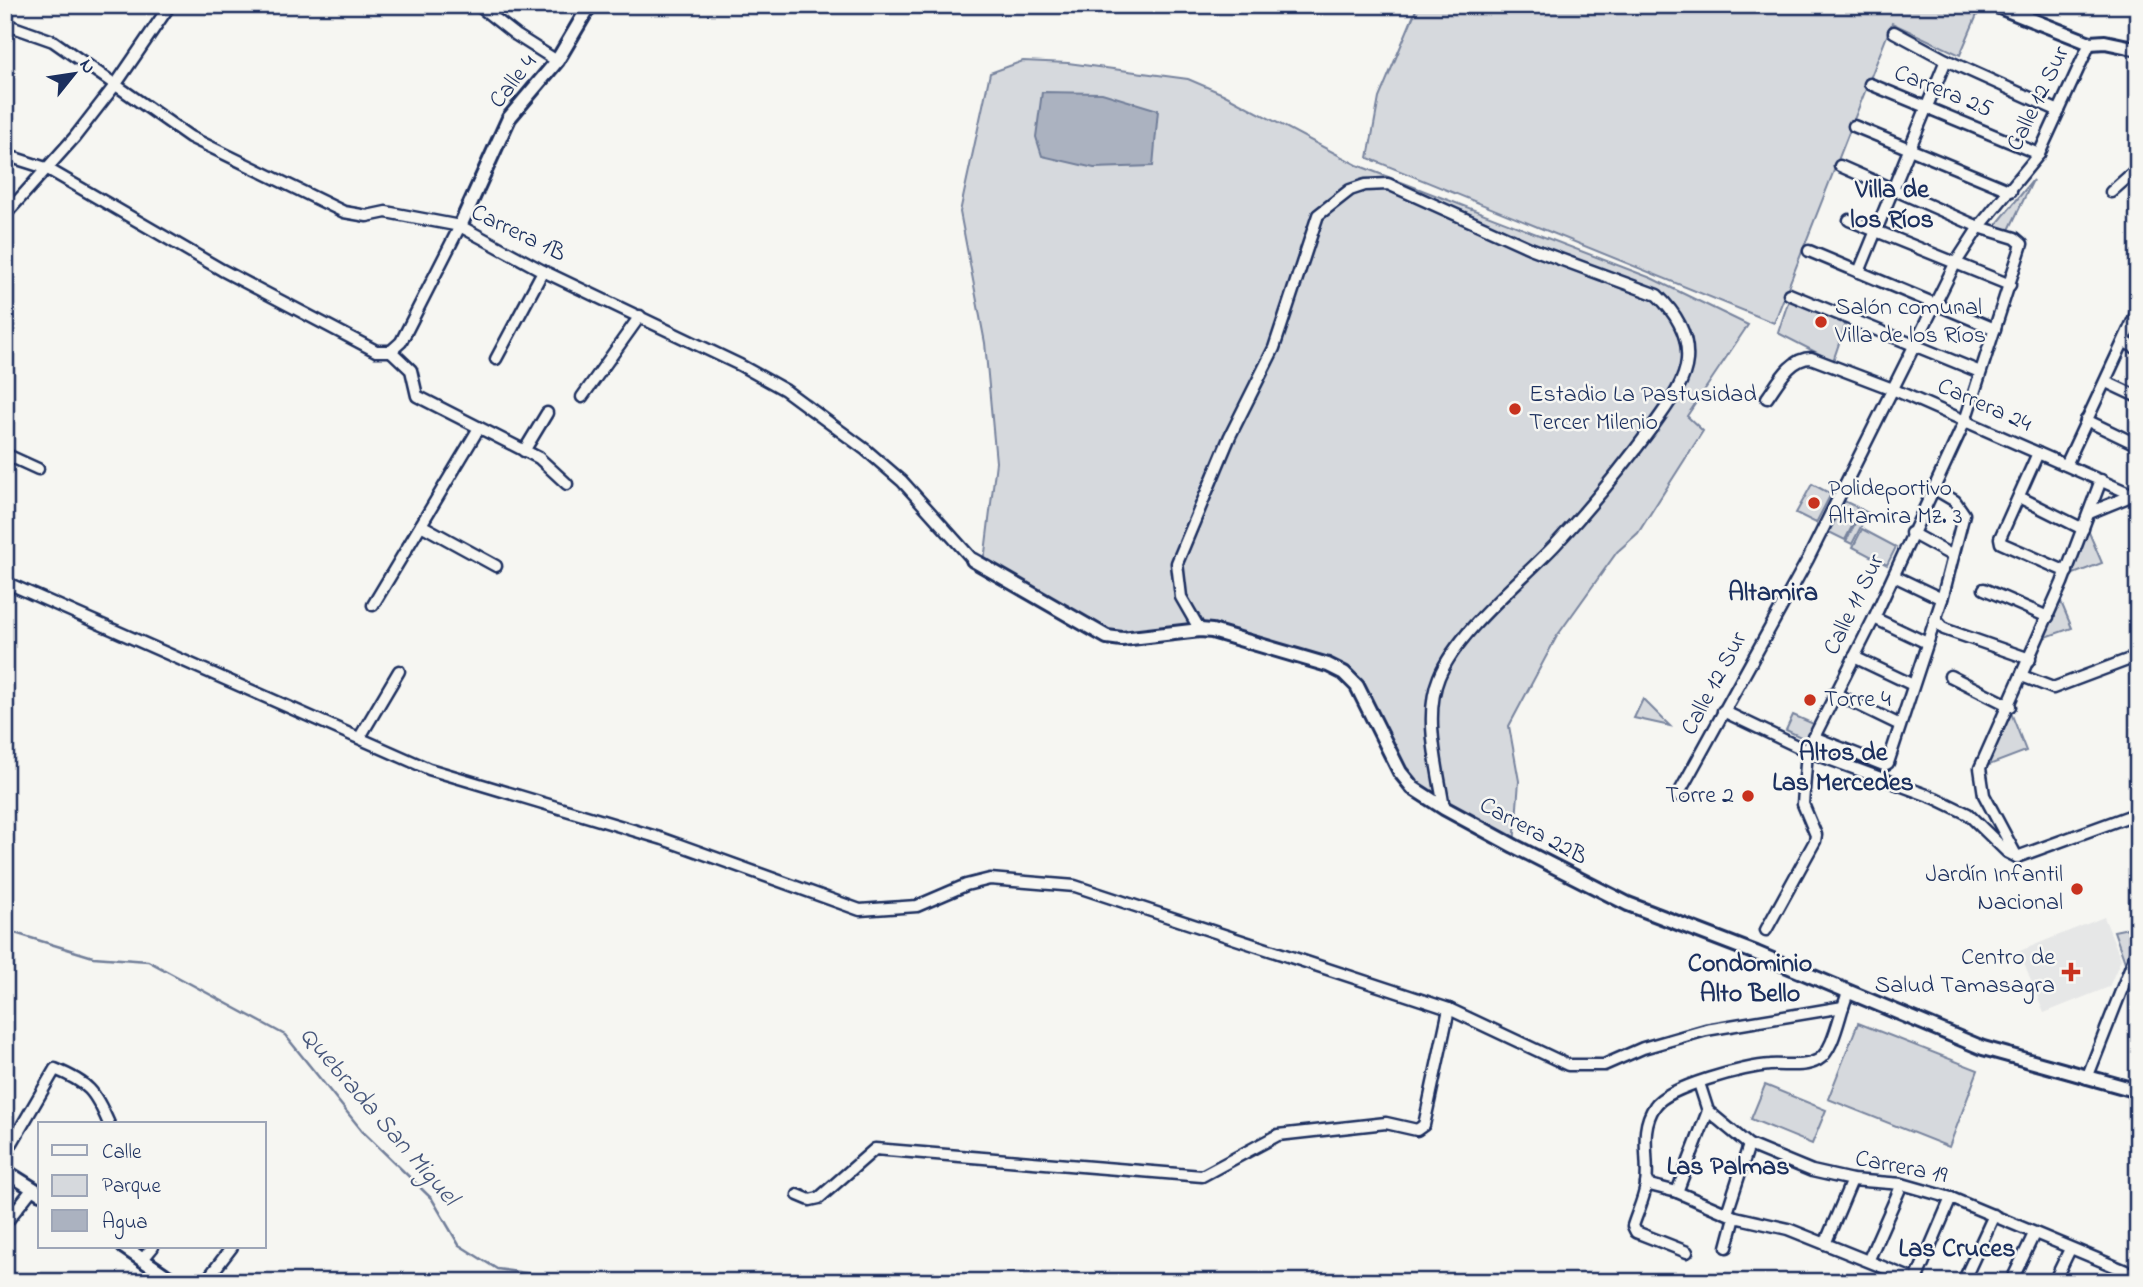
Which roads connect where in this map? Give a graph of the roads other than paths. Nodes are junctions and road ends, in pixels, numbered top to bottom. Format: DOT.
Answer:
graph roads {
  1 [pos="170,5"];
  2 [pos="478,5"];
  3 [pos="590,5"];
  4 [pos="1994,5"];
  5 [pos="5,24"];
  6 [pos="1894,32"];
  7 [pos="2090,43"];
  8 [pos="2138,49"];
  9 [pos="1946,60"];
  10 [pos="557,61"];
  11 [pos="116,84"];
  12 [pos="1870,84"];
  13 [pos="1927,108"];
  14 [pos="2059,111"];
  15 [pos="1854,126"];
  16 [pos="1911,149"];
  17 [pos="2039,154"];
  18 [pos="5,155"];
  19 [pos="1840,166"];
  20 [pos="46,168"];
  21 [pos="2138,168"];
  22 [pos="1894,190"];
  23 [pos="2011,191"];
  24 [pos="2111,192"];
  25 [pos="5,215"];
  26 [pos="1849,220"];
  27 [pos="460,226"];
  28 [pos="1979,227"];
  29 [pos="1875,232"];
  30 [pos="1809,251"];
  31 [pos="1955,264"];
  32 [pos="543,271"];
  33 [pos="1859,272"];
  34 [pos="2010,285"];
  35 [pos="1789,294"];
  36 [pos="1934,304"];
  37 [pos="2138,310"];
  38 [pos="640,316"];
  39 [pos="1995,329"];
  40 [pos="2124,342"];
  41 [pos="1914,344"];
  42 [pos="2138,349"];
  43 [pos="391,351"];
  44 [pos="496,359"];
  45 [pos="1980,372"];
  46 [pos="2106,382"];
  47 [pos="1890,388"];
  48 [pos="582,397"];
  49 [pos="2138,397"];
  50 [pos="1767,398"];
  51 [pos="547,413"];
  52 [pos="2086,420"];
  53 [pos="1965,421"];
  54 [pos="479,428"];
  55 [pos="2138,445"];
  56 [pos="524,452"];
  57 [pos="2038,453"];
  58 [pos="5,454"];
  59 [pos="2066,465"];
  60 [pos="38,469"];
  61 [pos="2101,480"];
  62 [pos="567,484"];
  63 [pos="1933,488"];
  64 [pos="2136,496"];
  65 [pos="2019,497"];
  66 [pos="2089,513"];
  67 [pos="421,525"];
  68 [pos="2083,529"];
  69 [pos="1911,533"];
  70 [pos="1953,556"];
  71 [pos="973,560"];
  72 [pos="496,565"];
  73 [pos="2067,572"];
  74 [pos="1894,576"];
  75 [pos="5,582"];
  76 [pos="1984,589"];
  77 [pos="1942,599"];
  78 [pos="373,605"];
  79 [pos="2048,617"];
  80 [pos="1874,618"];
  81 [pos="1935,619"];
  82 [pos="1200,630"];
  83 [pos="1927,643"];
  84 [pos="2138,656"];
  85 [pos="1854,657"];
  86 [pos="2030,659"];
  87 [pos="399,671"];
  88 [pos="1950,676"];
  89 [pos="2022,676"];
  90 [pos="1913,685"];
  91 [pos="1835,692"];
  92 [pos="2010,705"];
  93 [pos="1723,711"];
  94 [pos="1898,724"];
  95 [pos="360,737"];
  96 [pos="1813,737"];
  97 [pos="1807,751"];
  98 [pos="1678,795"];
  99 [pos="1444,808"];
  100 [pos="2138,813"];
  101 [pos="2017,857"];
  102 [pos="1766,930"];
  103 [pos="2138,948"];
  104 [pos="1848,992"];
  105 [pos="1843,1007"];
  106 [pos="1449,1009"];
  107 [pos="2087,1078"];
  108 [pos="1699,1083"];
  109 [pos="2138,1091"];
  110 [pos="1708,1111"];
  111 [pos="108,1122"];
  112 [pos="1749,1145"];
  113 [pos="5,1155"];
  114 [pos="5,1171"];
  115 [pos="1852,1180"];
  116 [pos="1646,1184"];
  117 [pos="1902,1184"];
  118 [pos="36,1190"];
  119 [pos="1677,1192"];
  120 [pos="798,1195"];
  121 [pos="1951,1198"];
  122 [pos="1731,1215"];
  123 [pos="1994,1215"];
  124 [pos="5,1224"];
  125 [pos="2034,1234"];
  126 [pos="1825,1244"];
  127 [pos="1727,1247"];
  128 [pos="126,1248"];
  129 [pos="152,1248"];
  130 [pos="231,1248"];
  131 [pos="2070,1249"];
  132 [pos="1687,1252"];
  133 [pos="143,1259"];
  134 [pos="1869,1259"];
  135 [pos="2138,1276"];
  136 [pos="159,1277"];
  137 [pos="1918,1281"];
  138 [pos="175,1282"];
  139 [pos="205,1282"];
  140 [pos="1963,1282"];
  141 [pos="2011,1282"];
  142 [pos="2054,1282"];
  1 -- 11 [label="street"];
  2 -- 10 [label="street"];
  3 -- 10 [label="street, Calle 4"];
  4 -- 7 [label="street"];
  5 -- 11 [label="street, Carrera 1B"];
  6 -- 9 [label="street"];
  7 -- 8 [label="street"];
  7 -- 14 [label="street, Calle 12 Sur"];
  9 -- 13 [label="street"];
  9 -- 14 [label="street"];
  10 -- 27 [label="street, Calle 4"];
  11 -- 20 [label="street"];
  11 -- 27 [label="street, Carrera 1B"];
  12 -- 13 [label="street, Carrera 25"];
  13 -- 16 [label="street"];
  13 -- 17 [label="street, Carrera 25"];
  14 -- 17 [label="street, Calle 12 Sur"];
  15 -- 16 [label="street"];
  16 -- 22 [label="street"];
  16 -- 23 [label="street"];
  17 -- 23 [label="street, Calle 12 Sur"];
  18 -- 20 [label="street"];
  19 -- 22 [label="street"];
  20 -- 25 [label="street"];
  20 -- 43 [label="street"];
  21 -- 24 [label="street"];
  22 -- 28 [label="street"];
  22 -- 29 [label="street"];
  23 -- 28 [label="street, Calle 12 Sur"];
  26 -- 29 [label="street"];
  27 -- 32 [label="street, Carrera 1B"];
  27 -- 43 [label="street"];
  28 -- 31 [label="street, Calle 12 Sur"];
  28 -- 34 [label="street, Calle 11 Sur"];
  29 -- 31 [label="street"];
  29 -- 33 [label="street"];
  30 -- 33 [label="street"];
  31 -- 34 [label="street"];
  31 -- 36 [label="street, Calle 12 Sur"];
  32 -- 38 [label="street, Carrera 1B"];
  32 -- 44 [label="street"];
  33 -- 36 [label="street"];
  34 -- 39 [label="street, Calle 11 Sur"];
  35 -- 41 [label="street"];
  36 -- 39 [label="street"];
  36 -- 41 [label="street, Calle 12 Sur"];
  37 -- 40 [label="street"];
  38 -- 48 [label="street"];
  38 -- 71 [label="street, Carrera 1B"];
  39 -- 45 [label="street, Calle 11 Sur"];
  40 -- 42 [label="street"];
  40 -- 46 [label="street"];
  41 -- 45 [label="street"];
  41 -- 47 [label="street, Calle 12 Sur"];
  43 -- 54 [label="street"];
  45 -- 53 [label="street, Calle 11 Sur"];
  46 -- 49 [label="street"];
  46 -- 52 [label="street"];
  47 -- 50 [label="street, Carrera 24"];
  47 -- 53 [label="street, Carrera 24"];
  47 -- 93 [label="street, Calle 12 Sur"];
  51 -- 56 [label="street"];
  52 -- 55 [label="street"];
  52 -- 59 [label="street"];
  53 -- 57 [label="street, Carrera 24"];
  53 -- 63 [label="street, Calle 11 Sur"];
  54 -- 56 [label="street"];
  54 -- 67 [label="street"];
  56 -- 62 [label="street"];
  57 -- 59 [label="street, Carrera 24"];
  57 -- 65 [label="street"];
  58 -- 60 [label="street"];
  59 -- 61 [label="street, Carrera 24"];
  61 -- 64 [label="street, Carrera 24"];
  61 -- 66 [label="street"];
  63 -- 69 [label="street, Calle 11 Sur"];
  63 -- 70 [label="street"];
  64 -- 66 [label="street"];
  65 -- 68 [label="street"];
  65 -- 73 [label="street"];
  66 -- 68 [label="street"];
  67 -- 72 [label="street"];
  67 -- 78 [label="street"];
  68 -- 73 [label="street"];
  69 -- 70 [label="street"];
  69 -- 74 [label="street, Calle 11 Sur"];
  70 -- 77 [label="street"];
  71 -- 82 [label="street, Carrera 22B"];
  73 -- 79 [label="street"];
  74 -- 77 [label="street"];
  74 -- 80 [label="street, Calle 11 Sur"];
  75 -- 95 [label="street"];
  76 -- 79 [label="street"];
  77 -- 81 [label="street"];
  79 -- 86 [label="street"];
  80 -- 83 [label="street"];
  80 -- 85 [label="street, Calle 11 Sur"];
  81 -- 83 [label="street"];
  81 -- 86 [label="street"];
  82 -- 99 [label="street, Carrera 22B"];
  82 -- 99 [label="street"];
  83 -- 90 [label="street"];
  84 -- 89 [label="street"];
  85 -- 90 [label="street"];
  85 -- 91 [label="street, Calle 11 Sur"];
  86 -- 89 [label="street"];
  87 -- 95 [label="street"];
  88 -- 92 [label="street"];
  89 -- 92 [label="street"];
  90 -- 94 [label="street"];
  91 -- 94 [label="street"];
  91 -- 96 [label="street, Calle 11 Sur"];
  92 -- 101 [label="street"];
  93 -- 97 [label="street"];
  93 -- 98 [label="street, Calle 12 Sur"];
  94 -- 96 [label="street"];
  95 -- 106 [label="street"];
  96 -- 97 [label="street, Calle 11 Sur"];
  97 -- 101 [label="street"];
  97 -- 102 [label="street, Calle 11 Sur"];
  99 -- 104 [label="street, Carrera 22B"];
  100 -- 101 [label="street"];
  103 -- 107 [label="street"];
  104 -- 105 [label="street"];
  104 -- 107 [label="street, Carrera 22B"];
  105 -- 106 [label="street"];
  105 -- 108 [label="street"];
  106 -- 120 [label="street"];
  107 -- 109 [label="street, Carrera 22B"];
  108 -- 110 [label="street"];
  108 -- 116 [label="street"];
  110 -- 112 [label="street, Carrera 19"];
  110 -- 119 [label="street"];
  111 -- 113 [label="street"];
  112 -- 115 [label="street, Carrera 19"];
  112 -- 122 [label="street"];
  114 -- 118 [label="street"];
  115 -- 117 [label="street, Carrera 19"];
  115 -- 126 [label="street"];
  116 -- 119 [label="street"];
  116 -- 132 [label="street"];
  117 -- 121 [label="street, Carrera 19"];
  117 -- 134 [label="street"];
  118 -- 124 [label="street"];
  119 -- 122 [label="street"];
  121 -- 123 [label="street, Carrera 19"];
  121 -- 137 [label="street"];
  122 -- 126 [label="street"];
  122 -- 127 [label="street"];
  123 -- 125 [label="street, Carrera 19"];
  123 -- 140 [label="street"];
  125 -- 131 [label="street, Carrera 19"];
  125 -- 141 [label="street"];
  126 -- 134 [label="street"];
  128 -- 133 [label="street"];
  129 -- 133 [label="street"];
  130 -- 139 [label="street"];
  131 -- 135 [label="street, Carrera 19"];
  131 -- 142 [label="street"];
  133 -- 136 [label="street"];
  134 -- 137 [label="street"];
  136 -- 138 [label="street"];
}
